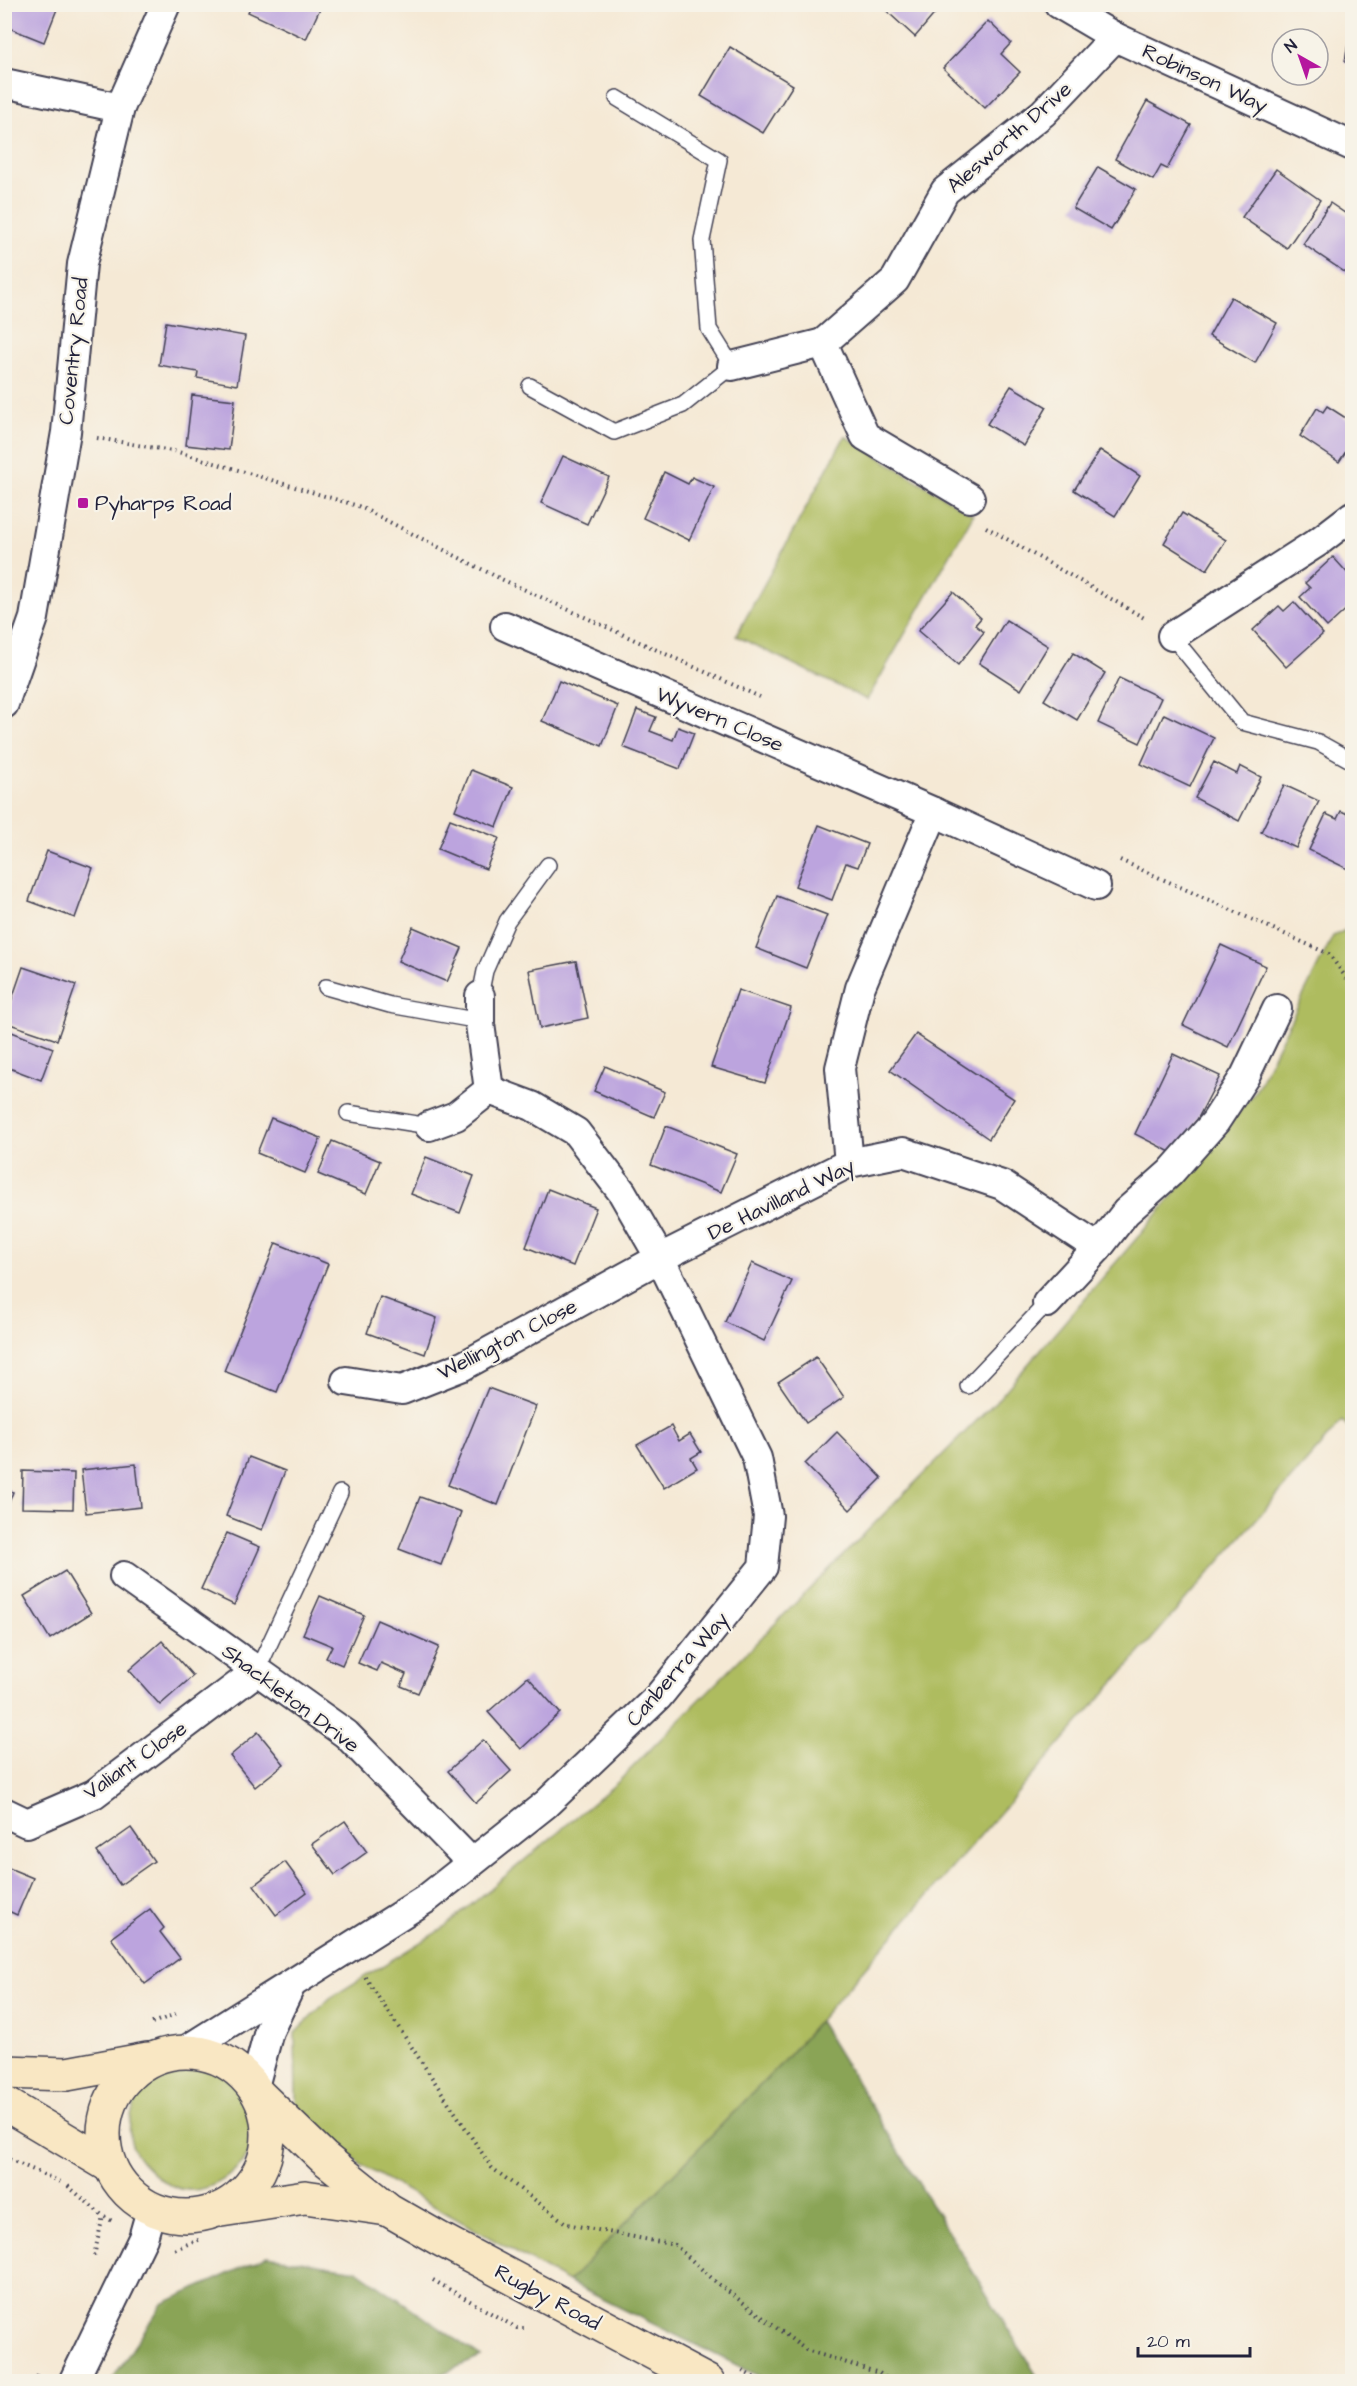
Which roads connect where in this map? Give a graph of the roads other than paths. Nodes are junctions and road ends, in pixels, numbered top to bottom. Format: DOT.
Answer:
graph roads {
  1 [pos="166,4"];
  2 [pos="1059,4"];
  3 [pos="1116,37"];
  4 [pos="4,83"];
  5 [pos="617,98"];
  6 [pos="120,108"];
  7 [pos="1353,146"];
  8 [pos="823,343"];
  9 [pos="732,366"];
  10 [pos="530,386"];
  11 [pos="970,498"];
  12 [pos="1353,516"];
  13 [pos="505,626"];
  14 [pos="1172,636"];
  15 [pos="7,690"];
  16 [pos="1353,760"];
  17 [pos="934,812"];
  18 [pos="548,866"];
  19 [pos="1096,885"];
  20 [pos="326,987"];
  21 [pos="480,1009"];
  22 [pos="1277,1009"];
  23 [pos="489,1090"];
  24 [pos="348,1113"];
  25 [pos="429,1126"];
  26 [pos="849,1163"];
  27 [pos="1098,1248"];
  28 [pos="660,1258"];
  29 [pos="1047,1303"];
  30 [pos="346,1381"];
  31 [pos="968,1386"];
  32 [pos="340,1493"];
  33 [pos="124,1576"];
  34 [pos="257,1671"];
  35 [pos="4,1812"];
  36 [pos="471,1862"];
  37 [pos="291,1984"];
  38 [pos="168,2055"];
  39 [pos="4,2072"];
  40 [pos="257,2091"];
  41 [pos="4,2103"];
  42 [pos="110,2166"];
  43 [pos="389,2210"];
  44 [pos="214,2223"];
  45 [pos="147,2224"];
  46 [pos="73,2382"];
  47 [pos="708,2382"];
  1 -- 6 [label="street, Coventry Road"];
  2 -- 3 [label="street, Robinson Way"];
  3 -- 7 [label="street, Robinson Way"];
  3 -- 8 [label="street, Alesworth Drive"];
  4 -- 6 [label="street"];
  5 -- 9 [label="lane"];
  6 -- 15 [label="street, Coventry Road"];
  8 -- 9 [label="street"];
  8 -- 11 [label="street"];
  9 -- 10 [label="lane"];
  12 -- 14 [label="street"];
  13 -- 17 [label="street, Wyvern Close"];
  14 -- 16 [label="lane"];
  17 -- 19 [label="street, Wyvern Close"];
  17 -- 26 [label="street"];
  18 -- 21 [label="lane"];
  20 -- 21 [label="lane"];
  21 -- 23 [label="street"];
  22 -- 27 [label="street"];
  23 -- 25 [label="street"];
  23 -- 28 [label="street, Canberra Way"];
  24 -- 25 [label="lane"];
  26 -- 27 [label="street, De Havilland Way"];
  26 -- 28 [label="street, De Havilland Way"];
  27 -- 29 [label="street"];
  28 -- 30 [label="street, Wellington Close"];
  28 -- 36 [label="street, Canberra Way"];
  29 -- 31 [label="lane"];
  32 -- 34 [label="lane"];
  33 -- 34 [label="street, Shackleton Drive"];
  34 -- 35 [label="street, Valiant Close"];
  34 -- 36 [label="street, Shackleton Drive"];
  36 -- 37 [label="street, Canberra Way"];
  37 -- 38 [label="street, Canberra Way"];
  37 -- 40 [label="street"];
  38 -- 39 [label="main road"];
  38 -- 40 [label="main road"];
  38 -- 42 [label="main road"];
  40 -- 43 [label="main road, Rugby Road"];
  40 -- 44 [label="main road"];
  41 -- 42 [label="main road"];
  42 -- 45 [label="main road"];
  43 -- 44 [label="main road, Rugby Road"];
  43 -- 47 [label="main road, Rugby Road"];
  44 -- 45 [label="main road"];
  45 -- 46 [label="street"];
}
